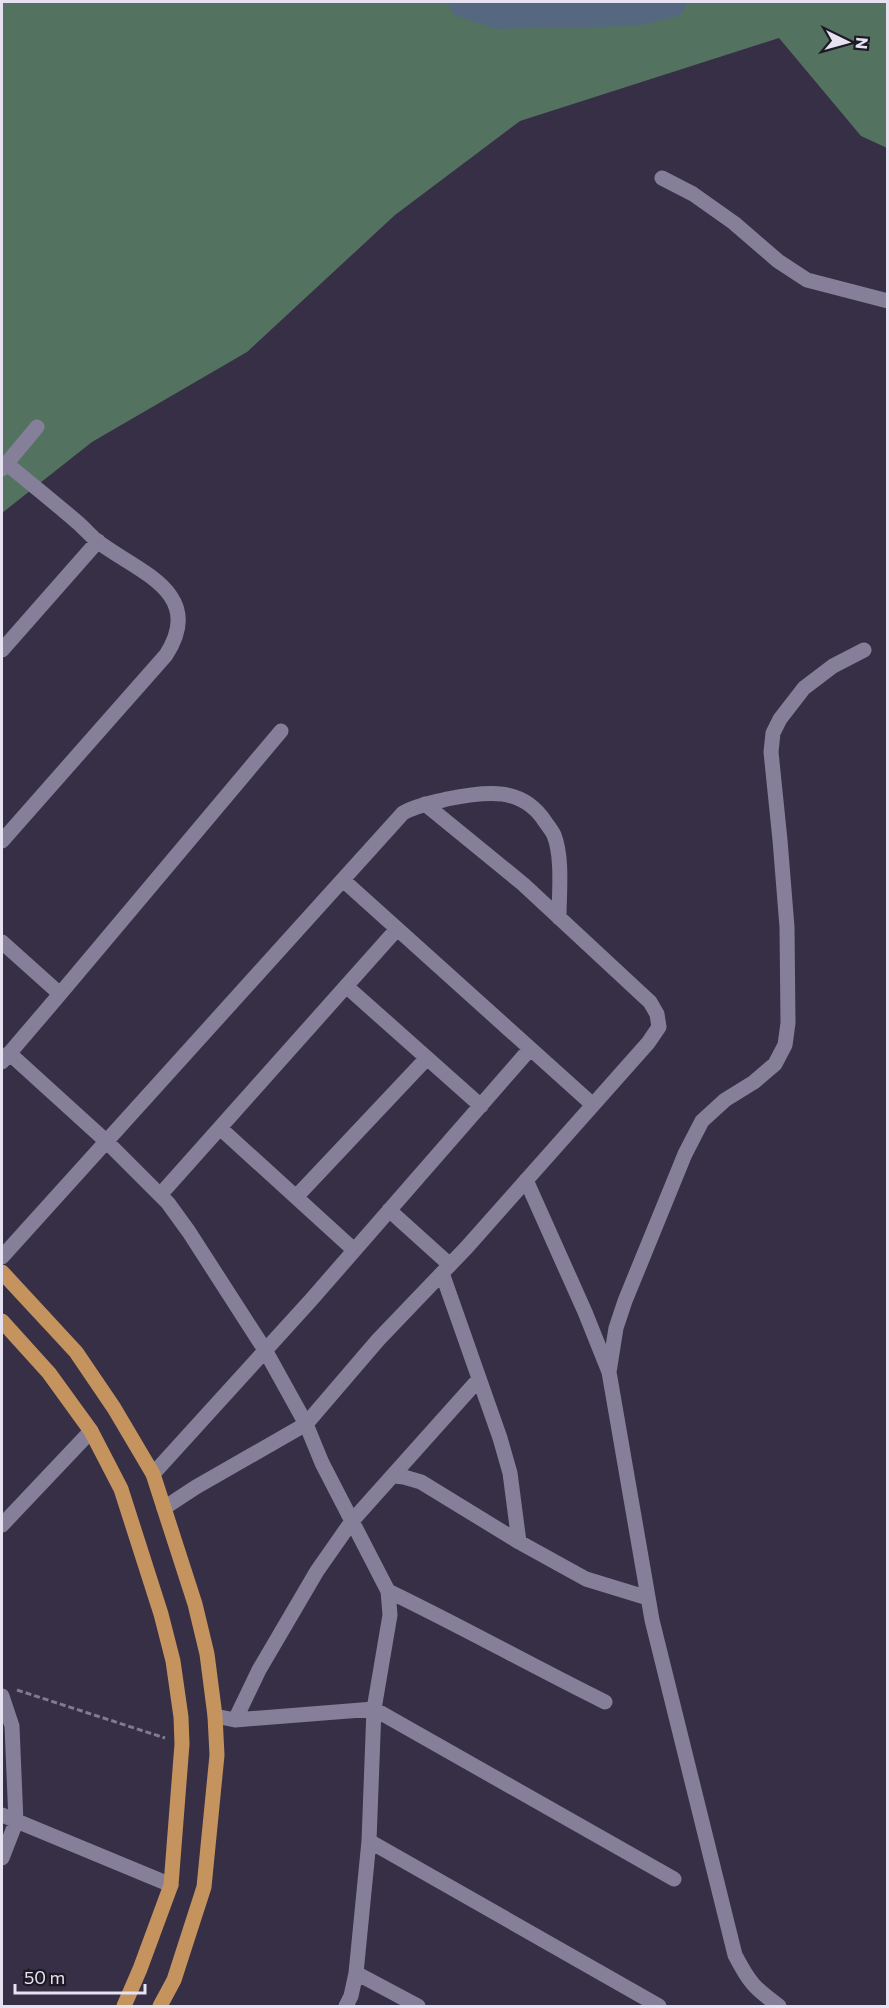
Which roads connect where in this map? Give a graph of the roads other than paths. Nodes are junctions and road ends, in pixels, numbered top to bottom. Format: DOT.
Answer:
graph roads {
  1 [pos="662,178"];
  2 [pos="888,301"];
  3 [pos="37,427"];
  4 [pos="4,466"];
  5 [pos="98,541"];
  6 [pos="2,650"];
  7 [pos="864,650"];
  8 [pos="281,731"];
  9 [pos="425,804"];
  10 [pos="2,841"];
  11 [pos="343,880"];
  12 [pos="559,918"];
  13 [pos="397,929"];
  14 [pos="2,942"];
  15 [pos="346,986"];
  16 [pos="60,994"];
  17 [pos="530,1049"];
  18 [pos="5,1057"];
  19 [pos="427,1058"];
  20 [pos="593,1105"];
  21 [pos="481,1106"];
  22 [pos="220,1128"];
  23 [pos="108,1142"];
  24 [pos="526,1180"];
  25 [pos="160,1195"];
  26 [pos="296,1197"];
  27 [pos="389,1210"];
  28 [pos="354,1250"];
  29 [pos="2,1257"];
  30 [pos="446,1269"];
  31 [pos="2,1272"];
  32 [pos="2,1321"];
  33 [pos="265,1350"];
  34 [pos="609,1372"];
  35 [pos="479,1379"];
  36 [pos="306,1424"];
  37 [pos="91,1431"];
  38 [pos="153,1474"];
  39 [pos="394,1476"];
  40 [pos="164,1508"];
  41 [pos="352,1521"];
  42 [pos="2,1525"];
  43 [pos="519,1542"];
  44 [pos="388,1591"];
  45 [pos="648,1598"];
  46 [pos="7,1692"];
  47 [pos="605,1702"];
  48 [pos="374,1709"];
  49 [pos="215,1716"];
  50 [pos="235,1720"];
  51 [pos="2,1815"];
  52 [pos="16,1822"];
  53 [pos="369,1841"];
  54 [pos="2,1858"];
  55 [pos="674,1879"];
  56 [pos="171,1885"];
  57 [pos="356,1973"];
  58 [pos="632,2000"];
  59 [pos="124,2007"];
  60 [pos="160,2007"];
  61 [pos="346,2007"];
  62 [pos="418,2007"];
  63 [pos="659,2007"];
  64 [pos="779,2007"];
  1 -- 2 [label="street"];
  3 -- 4 [label="street"];
  4 -- 5 [label="street"];
  5 -- 6 [label="street"];
  5 -- 10 [label="street"];
  7 -- 34 [label="street"];
  8 -- 16 [label="street"];
  9 -- 11 [label="street"];
  9 -- 12 [label="street"];
  9 -- 12 [label="street"];
  11 -- 13 [label="street"];
  11 -- 23 [label="street"];
  12 -- 20 [label="street"];
  13 -- 15 [label="street"];
  13 -- 17 [label="street"];
  14 -- 16 [label="street"];
  15 -- 19 [label="street"];
  15 -- 22 [label="street"];
  16 -- 18 [label="street"];
  17 -- 20 [label="street"];
  17 -- 21 [label="street"];
  18 -- 23 [label="street"];
  19 -- 21 [label="street"];
  19 -- 26 [label="street"];
  20 -- 24 [label="street"];
  21 -- 27 [label="street"];
  22 -- 25 [label="street"];
  22 -- 26 [label="street"];
  23 -- 25 [label="street"];
  23 -- 29 [label="street"];
  24 -- 30 [label="street"];
  24 -- 34 [label="street"];
  25 -- 33 [label="street"];
  26 -- 28 [label="street"];
  27 -- 28 [label="street"];
  27 -- 30 [label="street"];
  28 -- 33 [label="street"];
  30 -- 35 [label="street"];
  30 -- 36 [label="street"];
  31 -- 38 [label="main road"];
  32 -- 37 [label="main road"];
  33 -- 36 [label="street"];
  33 -- 38 [label="street"];
  34 -- 45 [label="street"];
  35 -- 39 [label="street"];
  35 -- 43 [label="street"];
  36 -- 40 [label="street"];
  36 -- 41 [label="street"];
  37 -- 42 [label="street"];
  37 -- 56 [label="main road"];
  38 -- 40 [label="main road"];
  39 -- 41 [label="street"];
  39 -- 43 [label="street"];
  40 -- 49 [label="main road"];
  41 -- 44 [label="street"];
  41 -- 50 [label="street"];
  43 -- 45 [label="street"];
  44 -- 47 [label="street"];
  44 -- 48 [label="street"];
  45 -- 64 [label="street"];
  46 -- 52 [label="street"];
  48 -- 50 [label="street"];
  48 -- 53 [label="street"];
  48 -- 55 [label="street"];
  49 -- 50 [label="street"];
  49 -- 60 [label="main road"];
  51 -- 52 [label="street"];
  52 -- 54 [label="street"];
  52 -- 56 [label="street"];
  53 -- 57 [label="street"];
  53 -- 58 [label="street"];
  56 -- 59 [label="main road"];
  57 -- 61 [label="street"];
  57 -- 62 [label="street"];
  58 -- 63 [label="street"];
}
